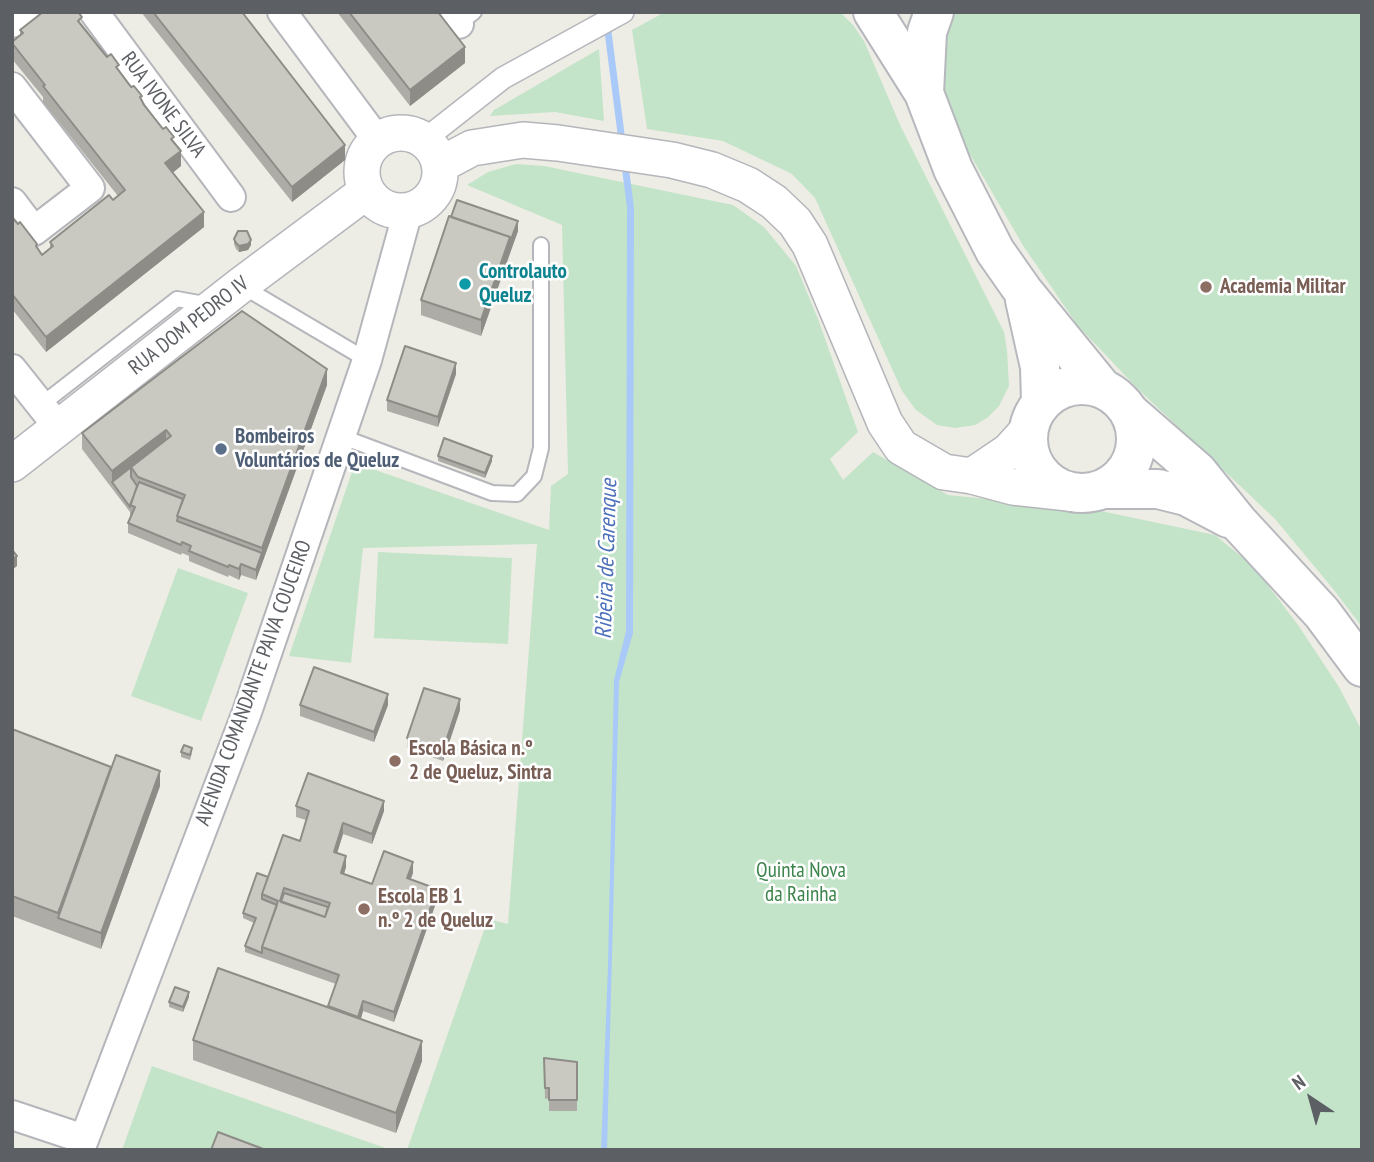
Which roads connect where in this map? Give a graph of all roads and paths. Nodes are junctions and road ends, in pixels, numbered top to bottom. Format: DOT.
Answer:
graph roads {
  1 [pos="26,12"];
  2 [pos="94,12"];
  3 [pos="282,12"];
  4 [pos="623,12"];
  5 [pos="873,12"];
  6 [pos="934,12"];
  7 [pos="12,23"];
  8 [pos="12,87"];
  9 [pos="924,93"];
  10 [pos="378,141"];
  11 [pos="432,153"];
  12 [pos="367,191"];
  13 [pos="232,197"];
  14 [pos="12,202"];
  15 [pos="408,211"];
  16 [pos="541,245"];
  17 [pos="1023,292"];
  18 [pos="228,295"];
  19 [pos="367,360"];
  20 [pos="12,369"];
  21 [pos="1116,400"];
  22 [pos="1034,416"];
  23 [pos="50,417"];
  24 [pos="340,436"];
  25 [pos="12,464"];
  26 [pos="972,476"];
  27 [pos="1091,492"];
  28 [pos="1238,523"];
  29 [pos="1362,667"];
  30 [pos="12,1115"];
  31 [pos="82,1144"];
  1 -- 7 [label="street"];
  2 -- 13 [label="street, RUA IVONE SILVA"];
  3 -- 10 [label="street"];
  4 -- 11 [label="street"];
  5 -- 9 [label="main road"];
  6 -- 9 [label="main road"];
  8 -- 14 [label="street"];
  9 -- 17 [label="main road"];
  10 -- 11 [label="street"];
  10 -- 12 [label="street"];
  11 -- 15 [label="street"];
  11 -- 26 [label="street"];
  12 -- 15 [label="street"];
  12 -- 18 [label="street, RUA DOM PEDRO IV"];
  15 -- 19 [label="street, AVENIDA COMANDANTE PAIVA COUCEIRO"];
  16 -- 24 [label="lane"];
  17 -- 21 [label="main road"];
  17 -- 22 [label="main road"];
  18 -- 19 [label="lane"];
  18 -- 23 [label="street, RUA DOM PEDRO IV"];
  19 -- 24 [label="street, AVENIDA COMANDANTE PAIVA COUCEIRO"];
  20 -- 23 [label="street"];
  21 -- 22 [label="main road"];
  21 -- 27 [label="main road"];
  21 -- 28 [label="main road"];
  22 -- 26 [label="street"];
  22 -- 27 [label="main road"];
  23 -- 25 [label="street, RUA DOM PEDRO IV"];
  24 -- 31 [label="street, AVENIDA COMANDANTE PAIVA COUCEIRO"];
  26 -- 27 [label="street"];
  27 -- 28 [label="main road"];
  28 -- 29 [label="main road"];
  30 -- 31 [label="street"];
}
